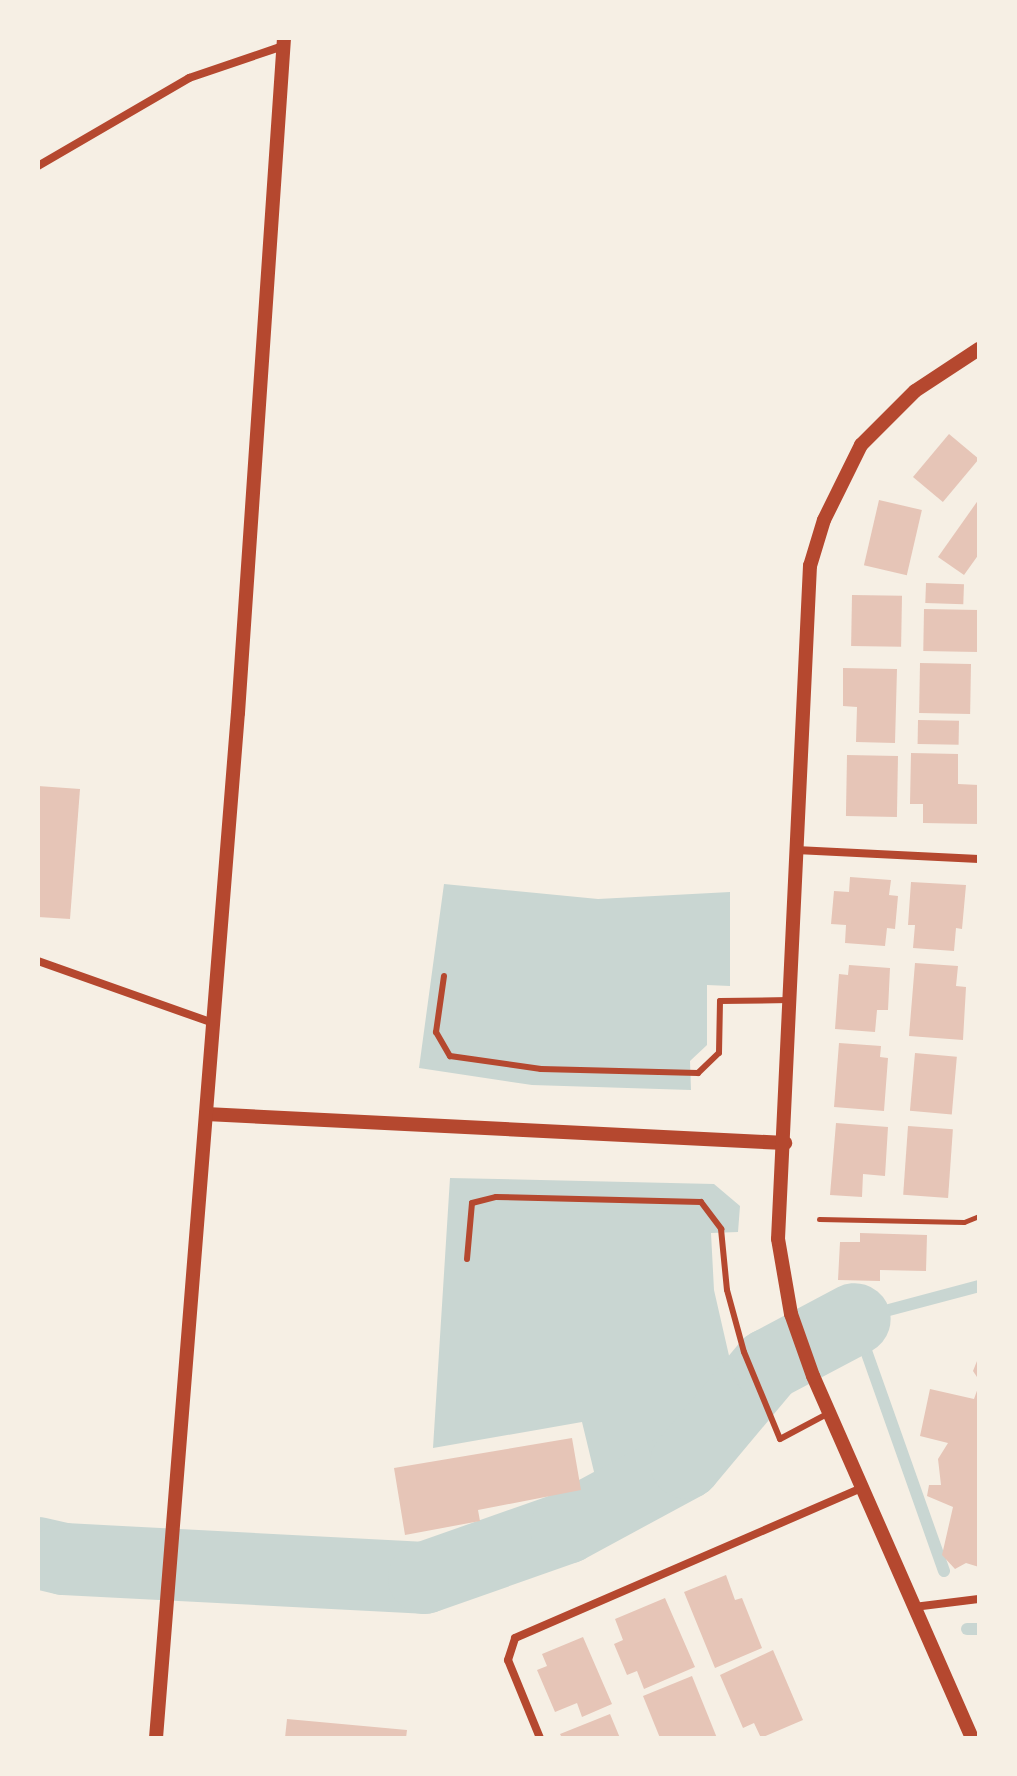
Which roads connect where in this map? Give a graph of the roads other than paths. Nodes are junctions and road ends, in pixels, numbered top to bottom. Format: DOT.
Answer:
graph roads {
  1 [pos="284,42"];
  2 [pos="38,166"];
  3 [pos="979,349"];
  4 [pos="795,850"];
  5 [pos="979,859"];
  6 [pos="38,961"];
  7 [pos="444,976"];
  8 [pos="790,1000"];
  9 [pos="213,1023"];
  10 [pos="206,1114"];
  11 [pos="785,1143"];
  12 [pos="467,1259"];
  13 [pos="829,1414"];
  14 [pos="860,1489"];
  15 [pos="979,1599"];
  16 [pos="914,1607"];
  17 [pos="156,1738"];
  18 [pos="540,1738"];
  19 [pos="972,1738"];
  1 -- 2 [label="street"];
  1 -- 9 [label="street"];
  3 -- 4 [label="street"];
  4 -- 5 [label="street"];
  4 -- 8 [label="street"];
  6 -- 9 [label="street"];
  7 -- 8 [label="lane"];
  8 -- 11 [label="street"];
  9 -- 10 [label="street"];
  10 -- 11 [label="street"];
  10 -- 17 [label="street"];
  11 -- 13 [label="street"];
  12 -- 13 [label="lane"];
  13 -- 14 [label="street"];
  14 -- 16 [label="street"];
  14 -- 18 [label="street"];
  15 -- 16 [label="street"];
  16 -- 19 [label="street"];
}
